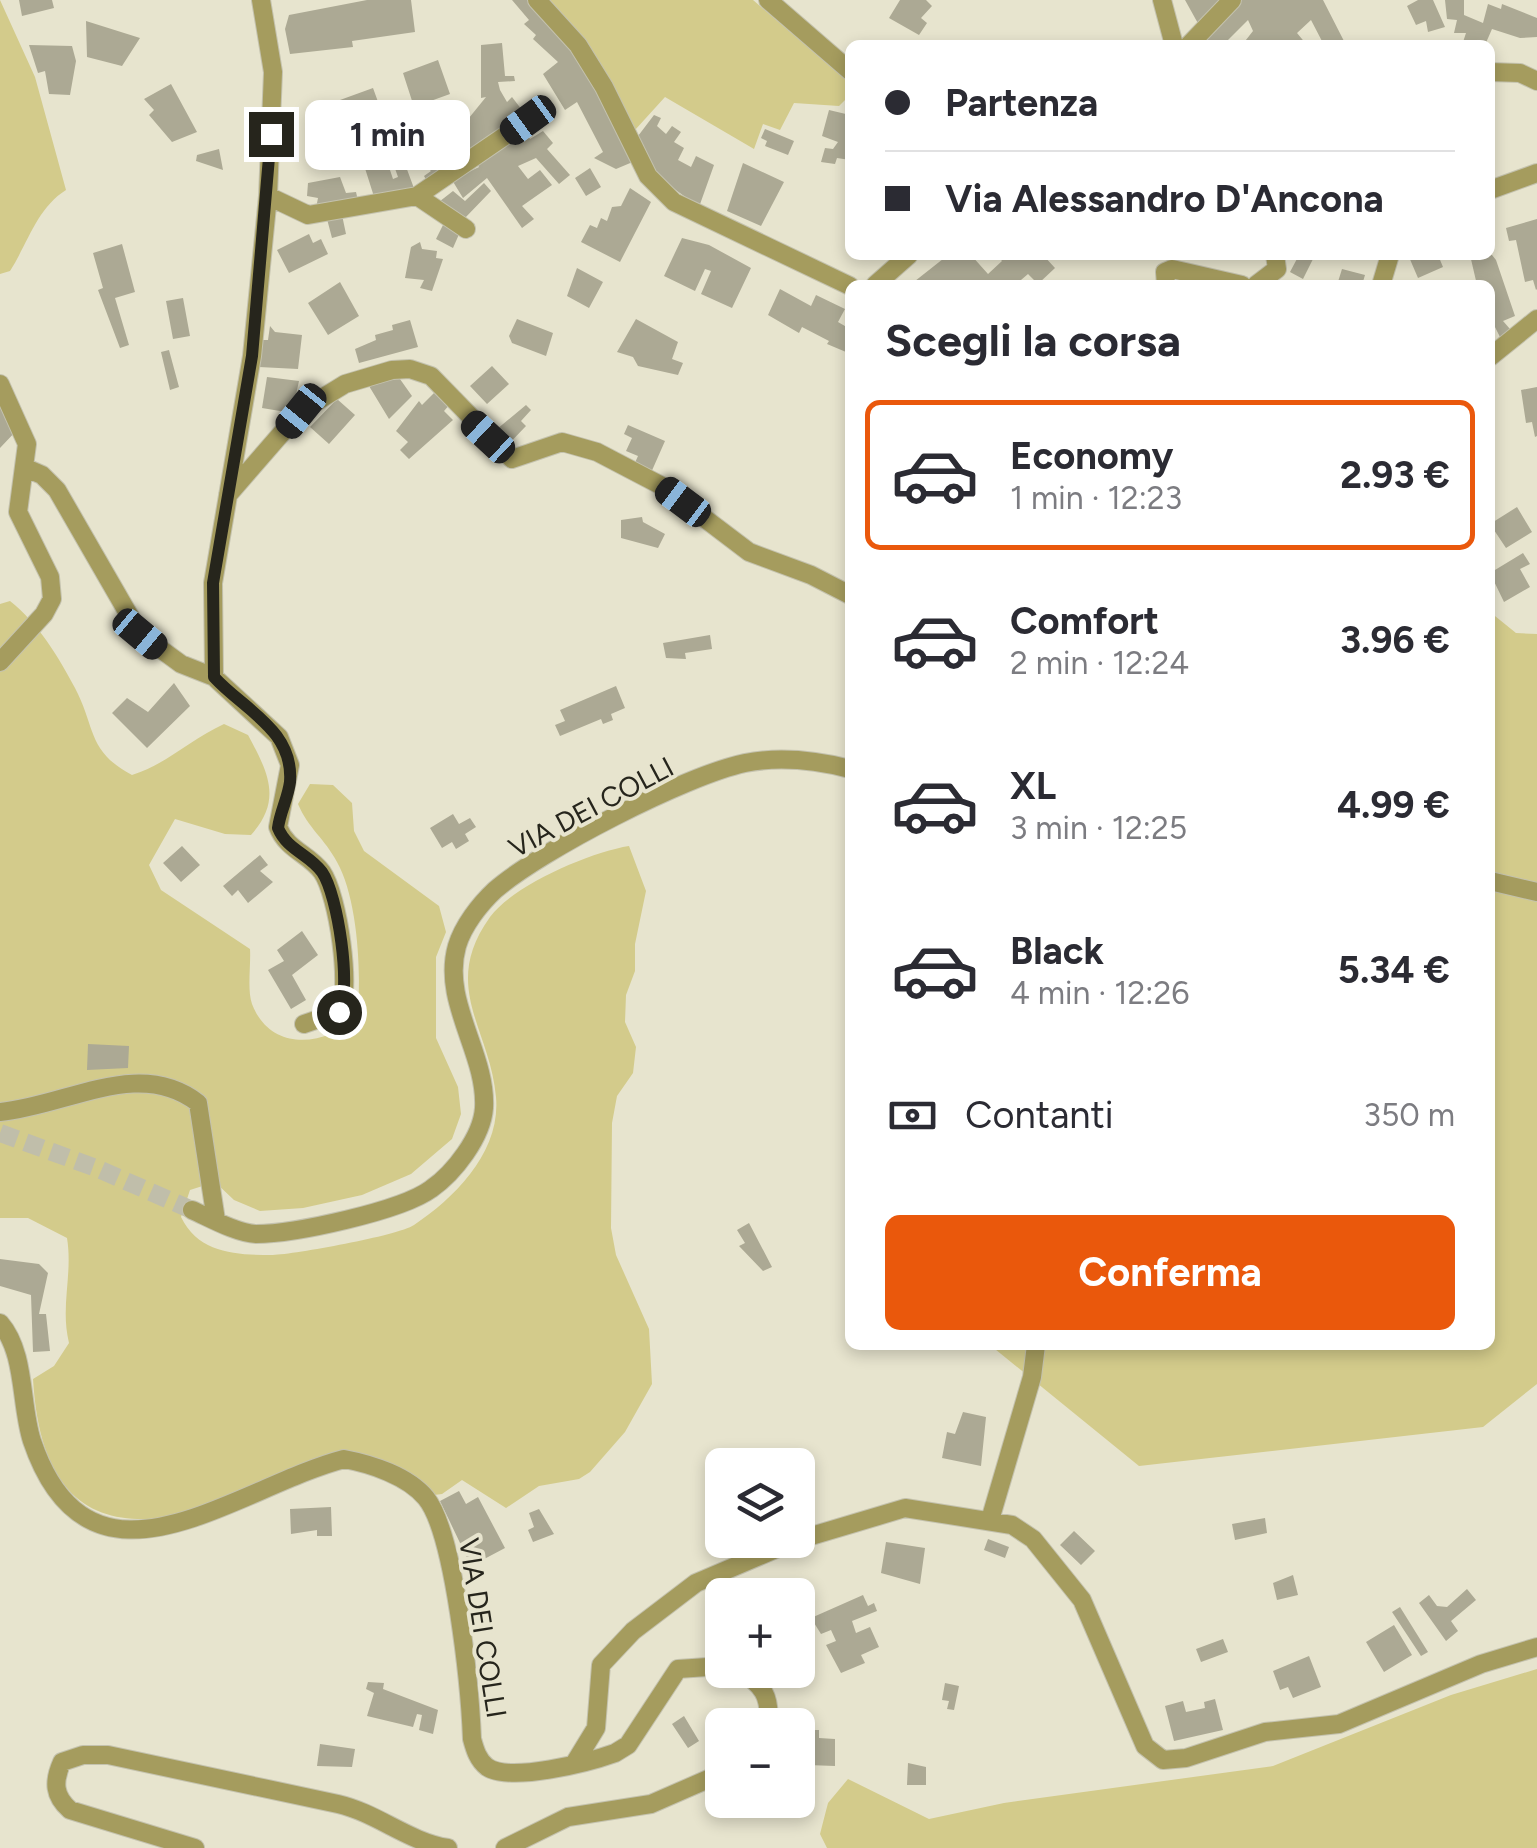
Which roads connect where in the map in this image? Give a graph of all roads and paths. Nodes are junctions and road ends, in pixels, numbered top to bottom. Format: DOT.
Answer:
graph roads {
  1 [pos="262,0"];
  2 [pos="537,0"];
  3 [pos="768,0"];
  4 [pos="1162,0"];
  5 [pos="1232,0"];
  6 [pos="1173,40"];
  7 [pos="1194,40"];
  8 [pos="845,68"];
  9 [pos="1495,72"];
  10 [pos="1537,82"];
  11 [pos="528,120"];
  12 [pos="1537,174"];
  13 [pos="1495,188"];
  14 [pos="268,196"];
  15 [pos="417,196"];
  16 [pos="466,229"];
  17 [pos="903,260"];
  18 [pos="1276,260"];
  19 [pos="881,280"];
  20 [pos="1166,280"];
  21 [pos="1220,280"];
  22 [pos="1262,280"];
  23 [pos="845,284"];
  24 [pos="1537,319"];
  25 [pos="1495,353"];
  26 [pos="0,384"];
  27 [pos="26,468"];
  28 [pos="228,495"];
  29 [pos="845,592"];
  30 [pos="0,662"];
  31 [pos="214,677"];
  32 [pos="845,768"];
  33 [pos="1495,882"];
  34 [pos="1537,892"];
  35 [pos="304,1024"];
  36 [pos="0,1112"];
  37 [pos="192,1210"];
  38 [pos="216,1220"];
  39 [pos="0,1324"];
  40 [pos="1035,1350"];
  41 [pos="990,1520"];
  42 [pos="815,1535"];
  43 [pos="756,1558"];
  44 [pos="1537,1647"];
  45 [pos="705,1667"];
  46 [pos="574,1764"];
  47 [pos="705,1780"];
  48 [pos="195,1848"];
  49 [pos="448,1848"];
  50 [pos="505,1848"];
  1 -- 14 [label="street"];
  2 -- 23 [label="street"];
  3 -- 8 [label="street"];
  4 -- 6 [label="street"];
  5 -- 7 [label="street"];
  9 -- 10 [label="street"];
  11 -- 15 [label="street"];
  12 -- 13 [label="street"];
  14 -- 15 [label="street"];
  14 -- 28 [label="street"];
  15 -- 16 [label="street"];
  17 -- 19 [label="street"];
  18 -- 22 [label="street"];
  20 -- 21 [label="street"];
  24 -- 25 [label="street"];
  26 -- 27 [label="street"];
  27 -- 30 [label="street"];
  27 -- 31 [label="street"];
  28 -- 29 [label="street"];
  28 -- 31 [label="street"];
  31 -- 35 [label="street"];
  32 -- 38 [label="street, VIA DEI COLLI"];
  33 -- 34 [label="street"];
  36 -- 38 [label="street"];
  37 -- 38 [label="street, VIA DEI COLLI"];
  39 -- 46 [label="street, VIA DEI COLLI"];
  40 -- 41 [label="street"];
  41 -- 42 [label="street"];
  41 -- 44 [label="street"];
  43 -- 46 [label="street"];
  45 -- 46 [label="street, VIA DEI COLLI"];
  47 -- 50 [label="street"];
  48 -- 49 [label="street"];
}
